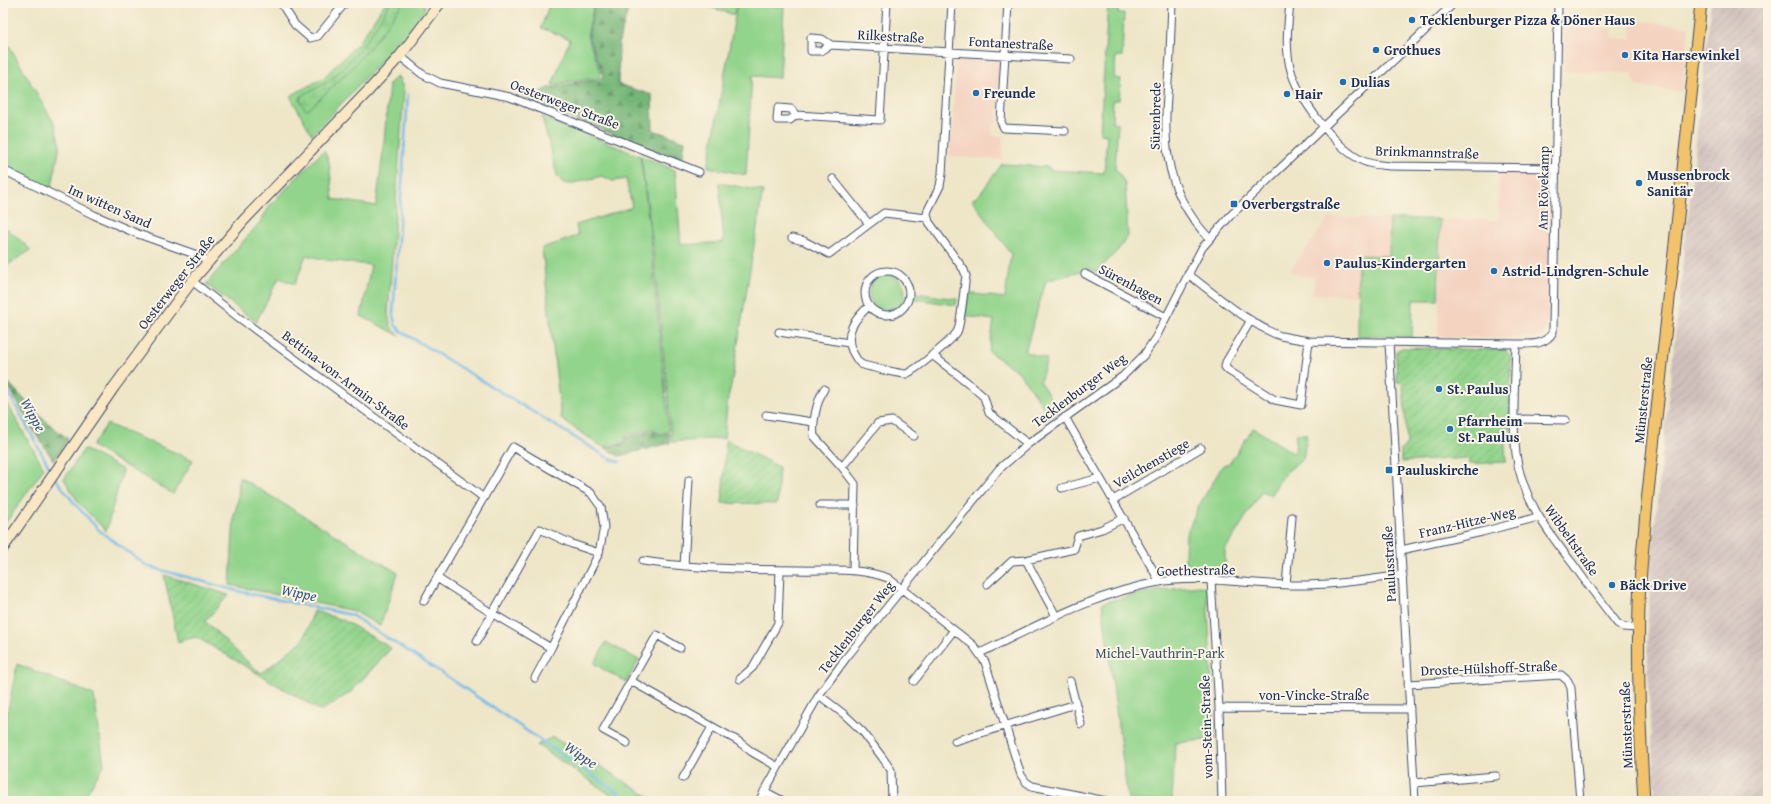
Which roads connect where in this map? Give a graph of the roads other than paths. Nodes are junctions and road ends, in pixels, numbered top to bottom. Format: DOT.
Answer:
graph roads {
  1 [pos="281,3"];
  2 [pos="345,3"];
  3 [pos="887,3"];
  4 [pos="952,3"];
  5 [pos="1008,3"];
  6 [pos="1172,3"];
  7 [pos="1290,3"];
  8 [pos="1454,3"];
  9 [pos="1558,3"];
  10 [pos="1701,3"];
  11 [pos="435,5"];
  12 [pos="831,45"];
  13 [pos="885,48"];
  14 [pos="950,52"];
  15 [pos="400,56"];
  16 [pos="1005,56"];
  17 [pos="1071,59"];
  18 [pos="796,115"];
  19 [pos="1324,127"];
  20 [pos="1065,131"];
  21 [pos="1556,168"];
  22 [pos="3,170"];
  23 [pos="699,172"];
  24 [pos="833,179"];
  25 [pos="927,218"];
  26 [pos="869,224"];
  27 [pos="792,238"];
  28 [pos="1210,238"];
  29 [pos="208,262"];
  30 [pos="1085,274"];
  31 [pos="1188,274"];
  32 [pos="192,281"];
  33 [pos="869,306"];
  34 [pos="1166,317"];
  35 [pos="1251,320"];
  36 [pos="779,332"];
  37 [pos="1309,341"];
  38 [pos="1389,342"];
  39 [pos="849,343"];
  40 [pos="1516,344"];
  41 [pos="932,355"];
  42 [pos="824,389"];
  43 [pos="766,415"];
  44 [pos="1065,417"];
  45 [pos="1514,419"];
  46 [pos="1566,420"];
  47 [pos="814,422"];
  48 [pos="914,436"];
  49 [pos="1028,444"];
  50 [pos="1201,448"];
  51 [pos="842,467"];
  52 [pos="1100,478"];
  53 [pos="689,480"];
  54 [pos="1062,488"];
  55 [pos="484,498"];
  56 [pos="1113,500"];
  57 [pos="820,505"];
  58 [pos="855,505"];
  59 [pos="1292,517"];
  60 [pos="1538,517"];
  61 [pos="1124,518"];
  62 [pos="3,548"];
  63 [pos="1401,550"];
  64 [pos="599,553"];
  65 [pos="1026,560"];
  66 [pos="643,561"];
  67 [pos="684,566"];
  68 [pos="780,570"];
  69 [pos="854,570"];
  70 [pos="1403,575"];
  71 [pos="437,578"];
  72 [pos="1211,580"];
  73 [pos="1160,582"];
  74 [pos="987,584"];
  75 [pos="1286,585"];
  76 [pos="902,589"];
  77 [pos="424,601"];
  78 [pos="492,614"];
  79 [pos="1056,616"];
  80 [pos="1638,628"];
  81 [pos="954,630"];
  82 [pos="477,641"];
  83 [pos="551,648"];
  84 [pos="680,648"];
  85 [pos="980,653"];
  86 [pos="535,678"];
  87 [pos="740,679"];
  88 [pos="631,681"];
  89 [pos="914,681"];
  90 [pos="1070,681"];
  91 [pos="1408,684"];
  92 [pos="819,695"];
  93 [pos="1076,704"];
  94 [pos="1219,708"];
  95 [pos="1410,709"];
  96 [pos="1081,724"];
  97 [pos="1005,725"];
  98 [pos="712,727"];
  99 [pos="955,741"];
  100 [pos="627,743"];
  101 [pos="778,767"];
  102 [pos="1496,776"];
  103 [pos="683,778"];
  104 [pos="1414,783"];
  105 [pos="764,791"];
  106 [pos="1096,800"];
  107 [pos="759,801"];
  108 [pos="783,801"];
  109 [pos="892,801"];
  110 [pos="1106,801"];
  111 [pos="1222,801"];
  112 [pos="1415,801"];
  113 [pos="1580,801"];
  114 [pos="1644,801"];
  1 -- 2 [label="street"];
  3 -- 13 [label="street"];
  4 -- 14 [label="street"];
  5 -- 16 [label="street"];
  6 -- 28 [label="street, Sürenbrede"];
  7 -- 19 [label="street, Brinkmannstraße"];
  8 -- 19 [label="street, Tecklenburger Weg"];
  9 -- 21 [label="street, Am Rövekamp"];
  10 -- 80 [label="main road, Münsterstraße"];
  11 -- 15 [label="street, Oesterweger Straße"];
  12 -- 13 [label="street, Rilkestraße"];
  13 -- 14 [label="street, Rilkestraße"];
  13 -- 18 [label="street"];
  14 -- 16 [label="street, Fontanestraße"];
  14 -- 25 [label="street"];
  15 -- 23 [label="street, Oesterweger Straße"];
  15 -- 29 [label="street, Oesterweger Straße"];
  16 -- 17 [label="street, Fontanestraße"];
  16 -- 20 [label="street"];
  19 -- 21 [label="street, Brinkmannstraße"];
  19 -- 28 [label="street, Tecklenburger Weg"];
  21 -- 40 [label="street, Am Rövekamp"];
  22 -- 29 [label="street, Im witten Sand"];
  24 -- 26 [label="street"];
  25 -- 26 [label="street"];
  25 -- 41 [label="street"];
  26 -- 27 [label="street"];
  28 -- 31 [label="street, Tecklenburger Weg"];
  29 -- 32 [label="street, Oesterweger Straße"];
  30 -- 34 [label="street, Sürenhagen"];
  31 -- 34 [label="street, Tecklenburger Weg"];
  31 -- 35 [label="street"];
  32 -- 55 [label="street, Bettina-von-Armin-Straße"];
  32 -- 62 [label="street, Oesterweger Straße"];
  33 -- 33 [label="street"];
  33 -- 39 [label="street"];
  34 -- 44 [label="street, Tecklenburger Weg"];
  35 -- 37 [label="street"];
  35 -- 37 [label="street"];
  36 -- 39 [label="street"];
  37 -- 38 [label="street"];
  38 -- 40 [label="street"];
  38 -- 63 [label="street, Paulusstraße"];
  39 -- 41 [label="street"];
  40 -- 45 [label="street, Wibbeltstraße"];
  41 -- 49 [label="street"];
  42 -- 47 [label="street"];
  43 -- 47 [label="street"];
  44 -- 49 [label="street, Tecklenburger Weg"];
  44 -- 52 [label="street"];
  45 -- 46 [label="street"];
  45 -- 60 [label="street, Wibbeltstraße"];
  47 -- 51 [label="street"];
  48 -- 51 [label="street"];
  49 -- 76 [label="street, Tecklenburger Weg"];
  50 -- 56 [label="street, Veilchenstiege"];
  51 -- 58 [label="street"];
  52 -- 54 [label="street"];
  52 -- 56 [label="street"];
  53 -- 67 [label="street"];
  55 -- 64 [label="street"];
  55 -- 71 [label="street"];
  56 -- 61 [label="street"];
  57 -- 58 [label="street"];
  58 -- 69 [label="street"];
  59 -- 75 [label="street"];
  60 -- 63 [label="street, Franz-Hitze-Weg"];
  60 -- 80 [label="street, Wibbeltstraße"];
  61 -- 65 [label="street"];
  61 -- 73 [label="street"];
  63 -- 70 [label="street, Paulusstraße"];
  64 -- 78 [label="street"];
  64 -- 83 [label="street"];
  65 -- 74 [label="street"];
  65 -- 79 [label="street"];
  66 -- 67 [label="street"];
  67 -- 68 [label="street"];
  68 -- 69 [label="street"];
  68 -- 87 [label="street"];
  69 -- 76 [label="street"];
  70 -- 75 [label="street, Goethestraße"];
  70 -- 91 [label="street, Paulusstraße"];
  71 -- 77 [label="street"];
  71 -- 78 [label="street"];
  72 -- 73 [label="street, Goethestraße"];
  72 -- 75 [label="street, Goethestraße"];
  72 -- 94 [label="street, vom-Stein-Straße"];
  73 -- 79 [label="street, Goethestraße"];
  76 -- 81 [label="street"];
  76 -- 92 [label="street, Tecklenburger Weg"];
  78 -- 82 [label="street"];
  78 -- 83 [label="street"];
  79 -- 85 [label="street, Goethestraße"];
  80 -- 114 [label="main road, Münsterstraße"];
  81 -- 85 [label="street"];
  81 -- 89 [label="street"];
  83 -- 86 [label="street"];
  84 -- 88 [label="street"];
  85 -- 97 [label="street"];
  88 -- 98 [label="street"];
  88 -- 100 [label="street"];
  90 -- 93 [label="street"];
  91 -- 95 [label="street, Paulusstraße"];
  91 -- 113 [label="street, Droste-Hülshoff-Straße"];
  92 -- 101 [label="street, Tecklenburger Weg"];
  92 -- 109 [label="street"];
  93 -- 96 [label="street"];
  93 -- 97 [label="street"];
  94 -- 95 [label="street, von-Vincke-Straße"];
  94 -- 111 [label="street, vom-Stein-Straße"];
  95 -- 104 [label="street, Paulusstraße"];
  97 -- 99 [label="street"];
  97 -- 106 [label="street"];
  98 -- 101 [label="street"];
  98 -- 103 [label="street"];
  101 -- 105 [label="street, Tecklenburger Weg"];
  102 -- 104 [label="street"];
  104 -- 112 [label="street, Paulusstraße"];
  105 -- 107 [label="street, Tecklenburger Weg"];
  105 -- 108 [label="street"];
  106 -- 110 [label="street"];
}
